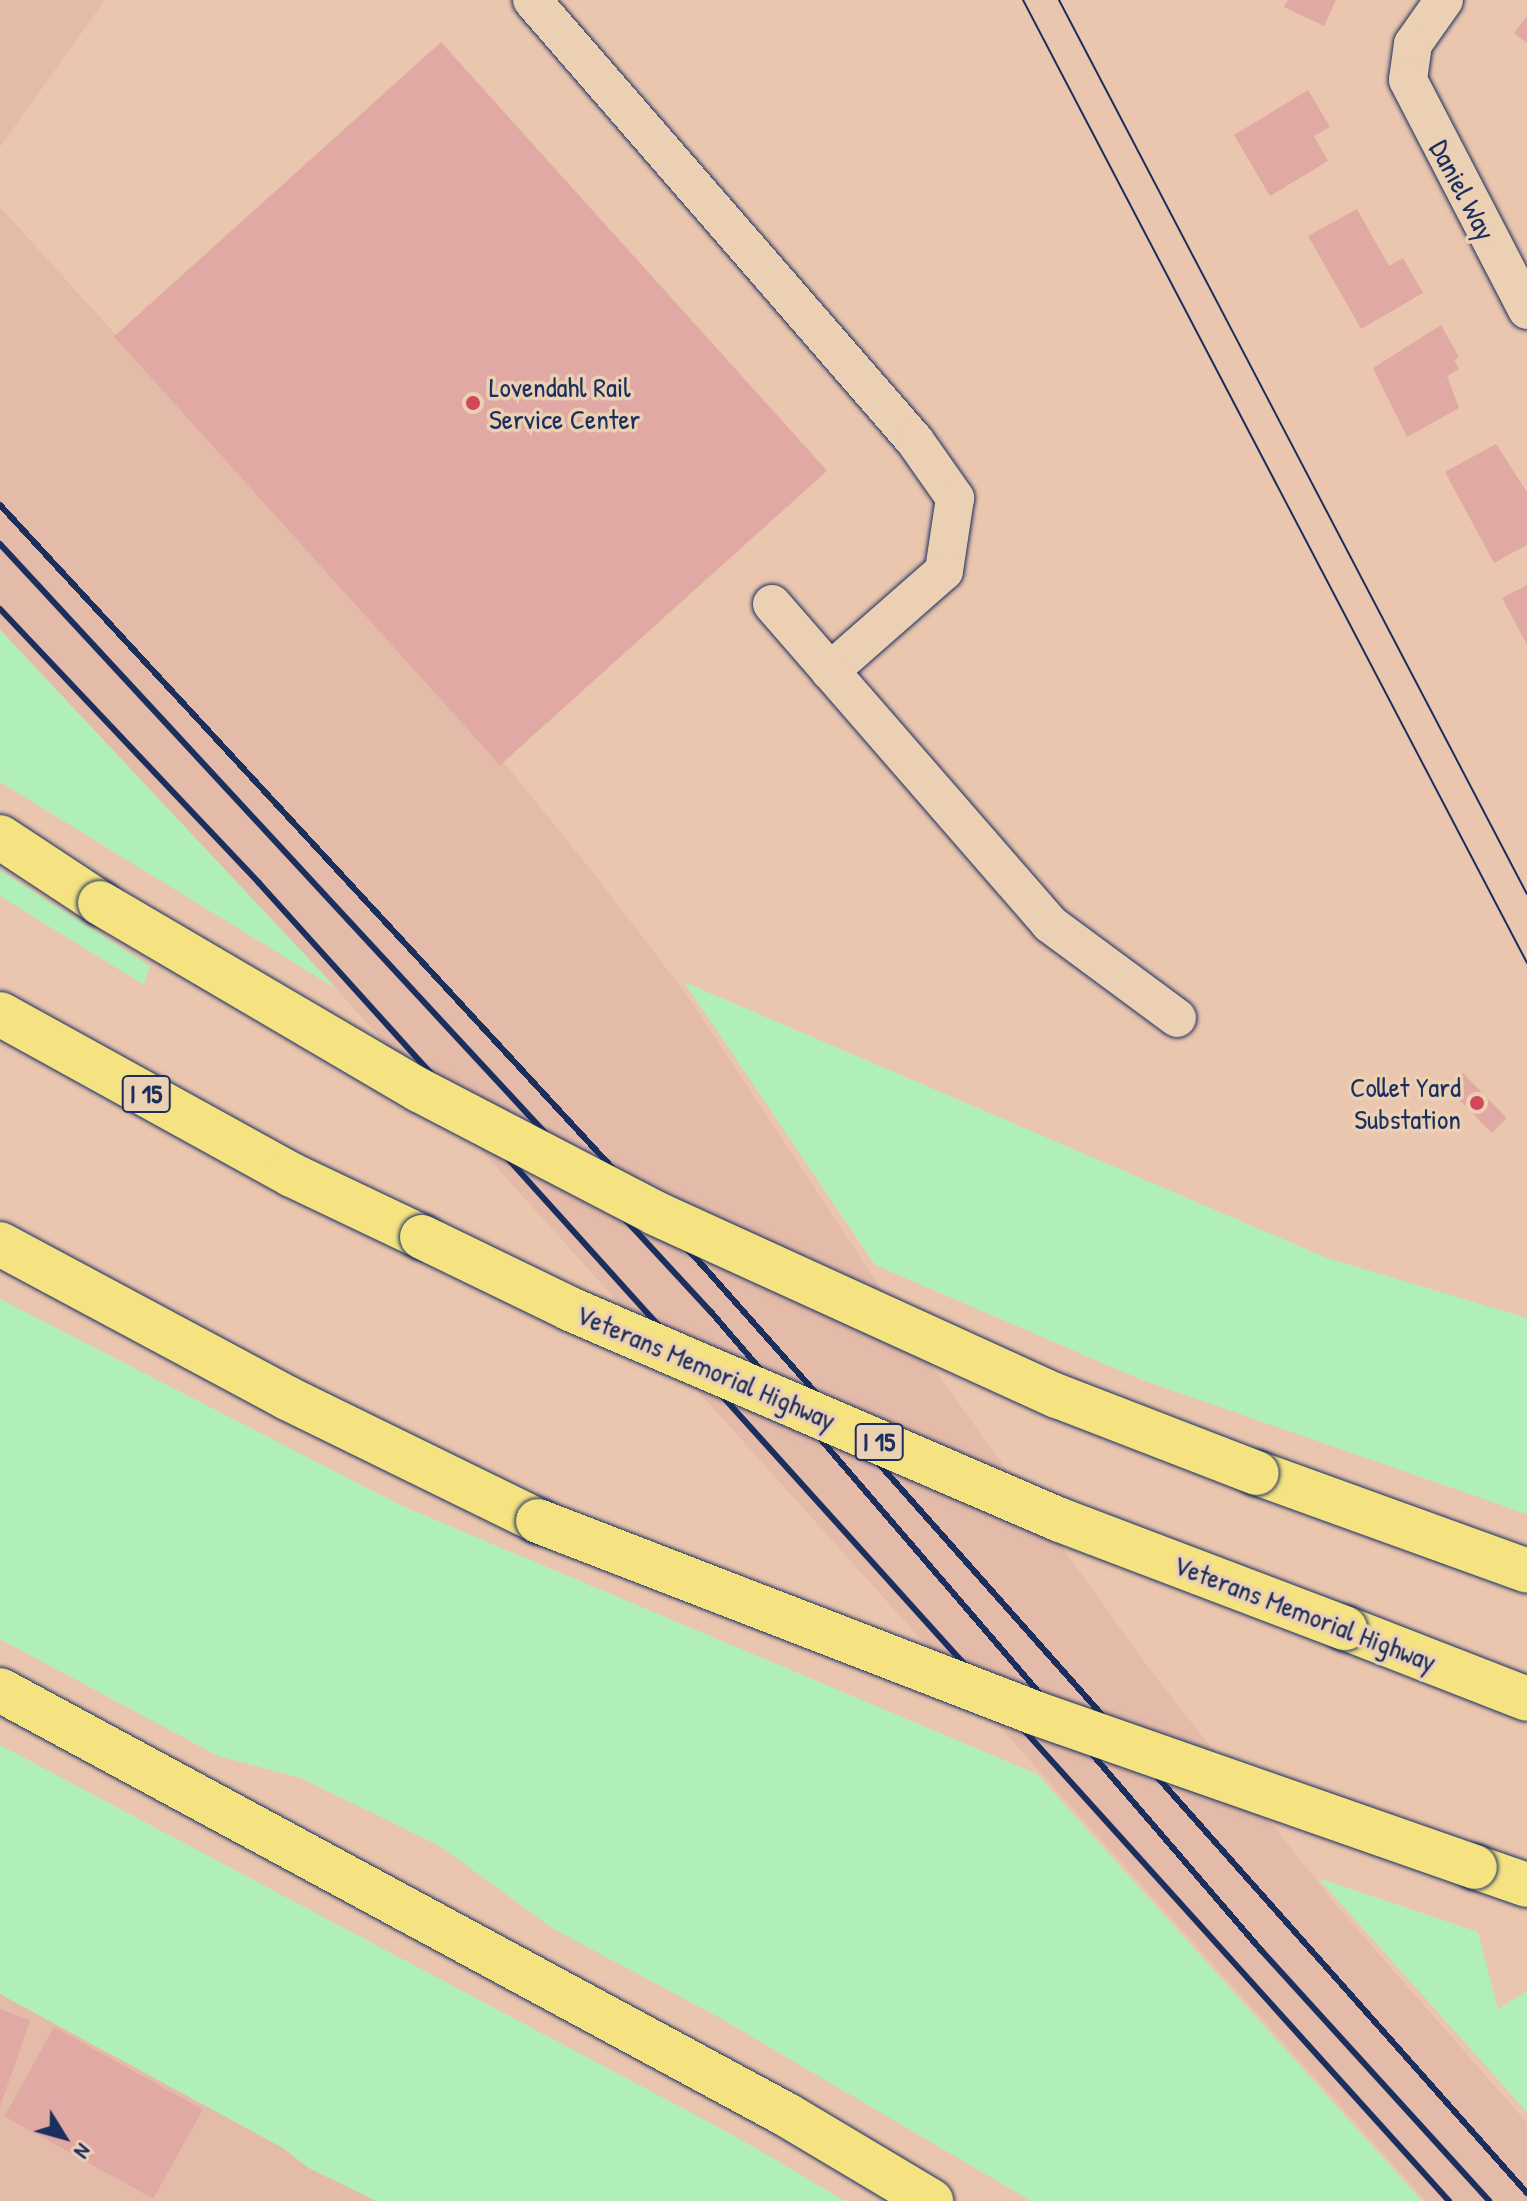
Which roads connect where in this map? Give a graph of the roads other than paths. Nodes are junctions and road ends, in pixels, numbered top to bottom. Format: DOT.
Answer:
graph roads {
  1 [pos="532,0"];
  2 [pos="1444,0"];
  3 [pos="1527,310"];
  4 [pos="772,604"];
  5 [pos="830,671"];
  6 [pos="0,837"];
  7 [pos="0,1014"];
  8 [pos="1177,1018"];
  9 [pos="0,1244"];
  10 [pos="1527,1571"];
  11 [pos="1345,1628"];
  12 [pos="1527,1673"];
  13 [pos="0,1690"];
  14 [pos="1527,1699"];
  15 [pos="1527,1885"];
  16 [pos="931,2201"];
  1 -- 5 [label="street"];
  2 -- 3 [label="street, Daniel Way"];
  4 -- 5 [label="street"];
  5 -- 8 [label="street"];
  6 -- 10 [label="highway, bridge"];
  7 -- 11 [label="highway, Veterans Memorial Highway / I 15, bridge"];
  9 -- 15 [label="highway, bridge"];
  11 -- 12 [label="highway"];
  11 -- 14 [label="highway, Veterans Memorial Highway / I 15"];
  13 -- 16 [label="highway"];
}
